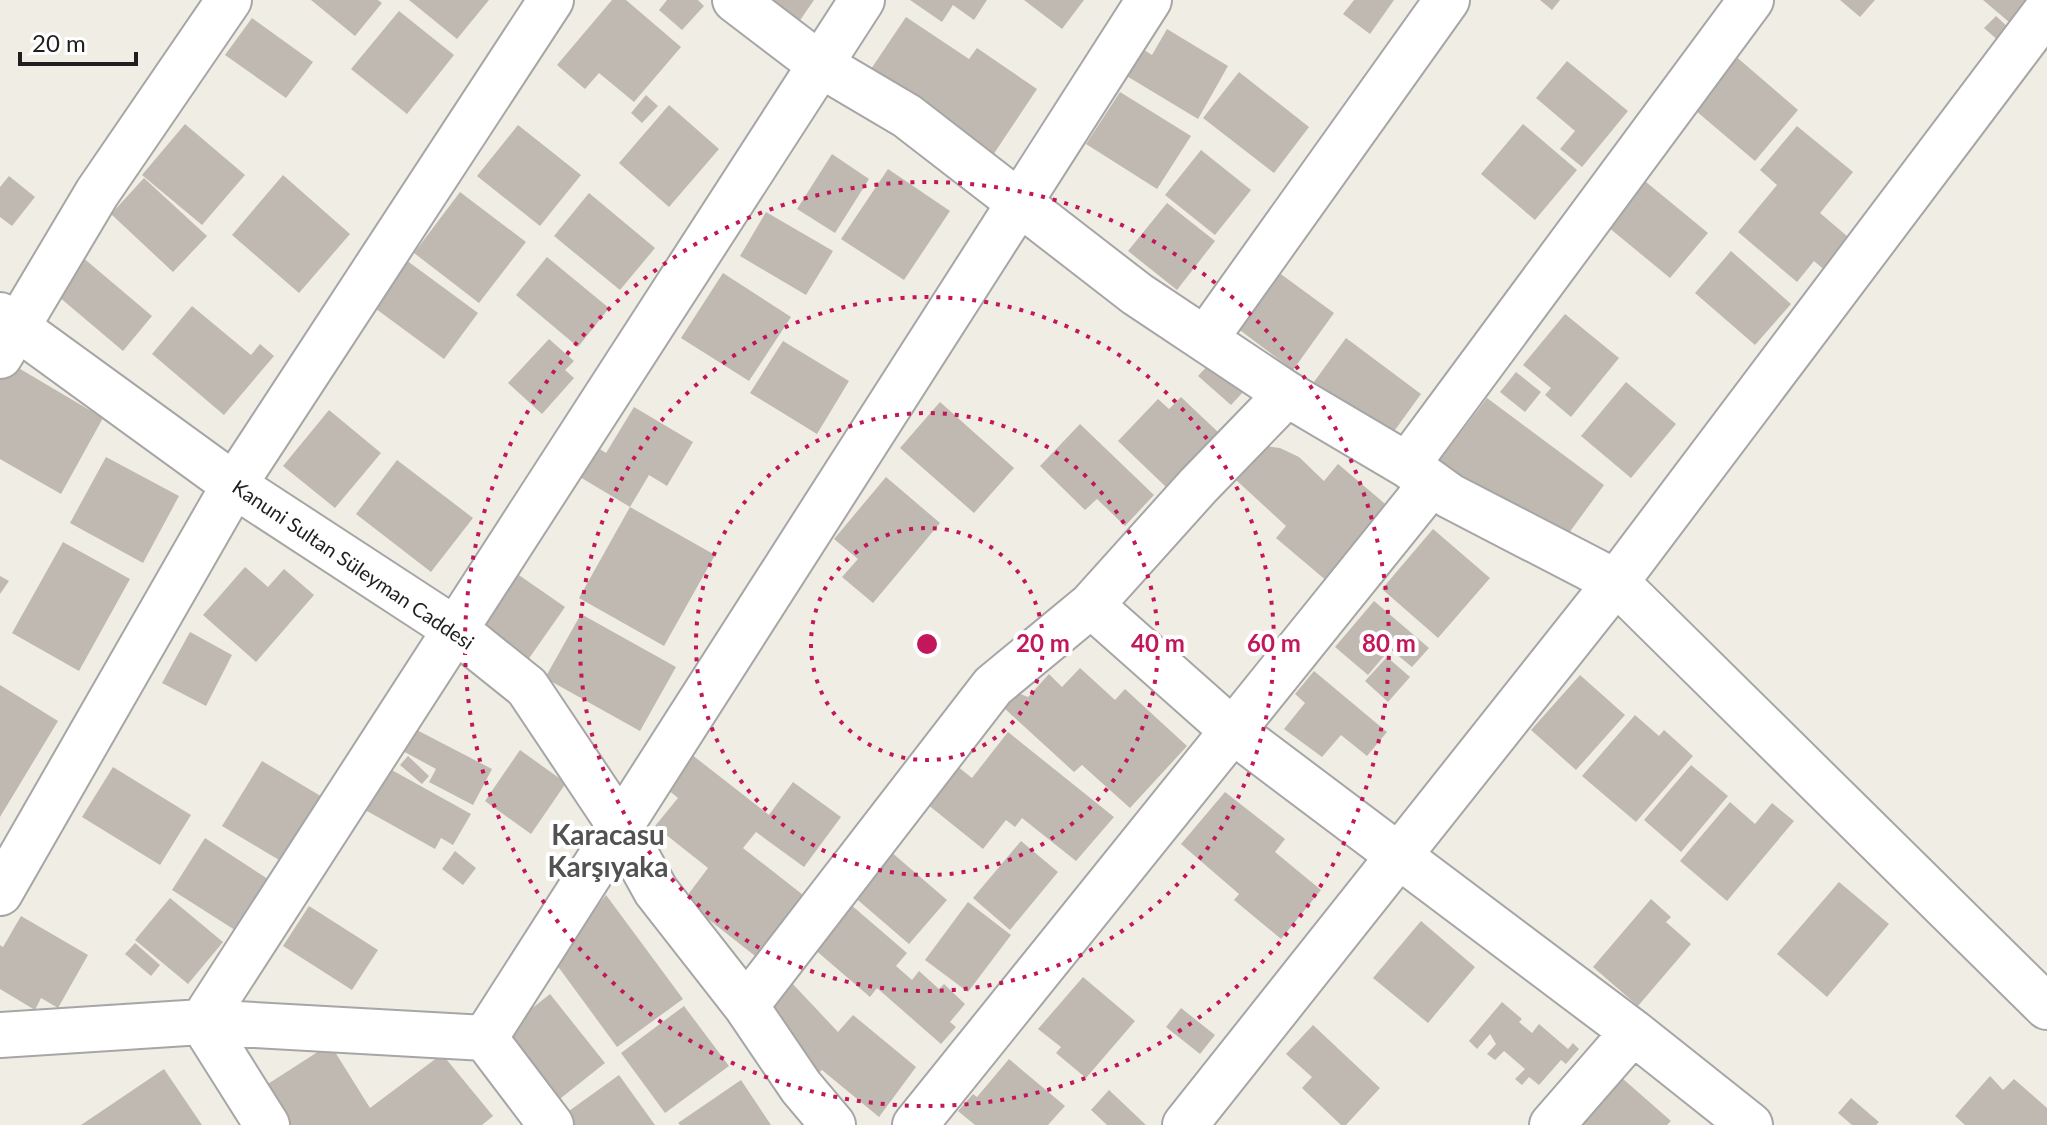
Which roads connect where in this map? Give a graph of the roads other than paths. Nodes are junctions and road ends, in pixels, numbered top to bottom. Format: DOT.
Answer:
graph roads {
  1 [pos="229,0"];
  2 [pos="551,0"];
  3 [pos="735,0"];
  4 [pos="862,0"];
  5 [pos="1149,0"];
  6 [pos="1447,0"];
  7 [pos="1751,0"];
  8 [pos="2047,10"];
  9 [pos="819,64"];
  10 [pos="1018,202"];
  11 [pos="5,333"];
  12 [pos="1206,338"];
  13 [pos="1287,394"];
  14 [pos="1420,474"];
  15 [pos="234,485"];
  16 [pos="1616,582"];
  17 [pos="1091,605"];
  18 [pos="456,630"];
  19 [pos="1233,731"];
  20 [pos="620,826"];
  21 [pos="1399,856"];
  22 [pos="0,893"];
  23 [pos="746,1006"];
  24 [pos="2047,1007"];
  25 [pos="202,1022"];
  26 [pos="1633,1032"];
  27 [pos="0,1035"];
  28 [pos="485,1038"];
  29 [pos="267,1125"];
  30 [pos="551,1125"];
  31 [pos="833,1125"];
  32 [pos="915,1125"];
  33 [pos="1185,1125"];
  34 [pos="1552,1125"];
  35 [pos="1750,1125"];
  1 -- 11 [label="street"];
  2 -- 15 [label="street"];
  3 -- 9 [label="street"];
  4 -- 9 [label="street"];
  5 -- 10 [label="street"];
  6 -- 12 [label="street"];
  7 -- 14 [label="street"];
  8 -- 16 [label="street"];
  9 -- 10 [label="street"];
  9 -- 18 [label="street"];
  10 -- 12 [label="street"];
  10 -- 20 [label="street"];
  11 -- 15 [label="street, Kanuni Sultan Süleyman Caddesi"];
  12 -- 13 [label="street"];
  13 -- 14 [label="street"];
  13 -- 17 [label="street"];
  14 -- 16 [label="street"];
  14 -- 19 [label="street"];
  15 -- 18 [label="street, Kanuni Sultan Süleyman Caddesi"];
  15 -- 22 [label="street"];
  16 -- 21 [label="street"];
  16 -- 24 [label="street"];
  17 -- 19 [label="street"];
  17 -- 23 [label="street"];
  18 -- 20 [label="street, Kanuni Sultan Süleyman Caddesi"];
  18 -- 25 [label="street"];
  19 -- 21 [label="street"];
  19 -- 32 [label="street"];
  20 -- 23 [label="street, Kanuni Sultan Süleyman Caddesi"];
  20 -- 28 [label="street"];
  21 -- 26 [label="street"];
  21 -- 33 [label="street"];
  23 -- 31 [label="street, Kanuni Sultan Süleyman Caddesi"];
  25 -- 27 [label="street"];
  25 -- 28 [label="street"];
  25 -- 29 [label="street"];
  26 -- 34 [label="street"];
  26 -- 35 [label="street"];
  28 -- 30 [label="street"];
}
